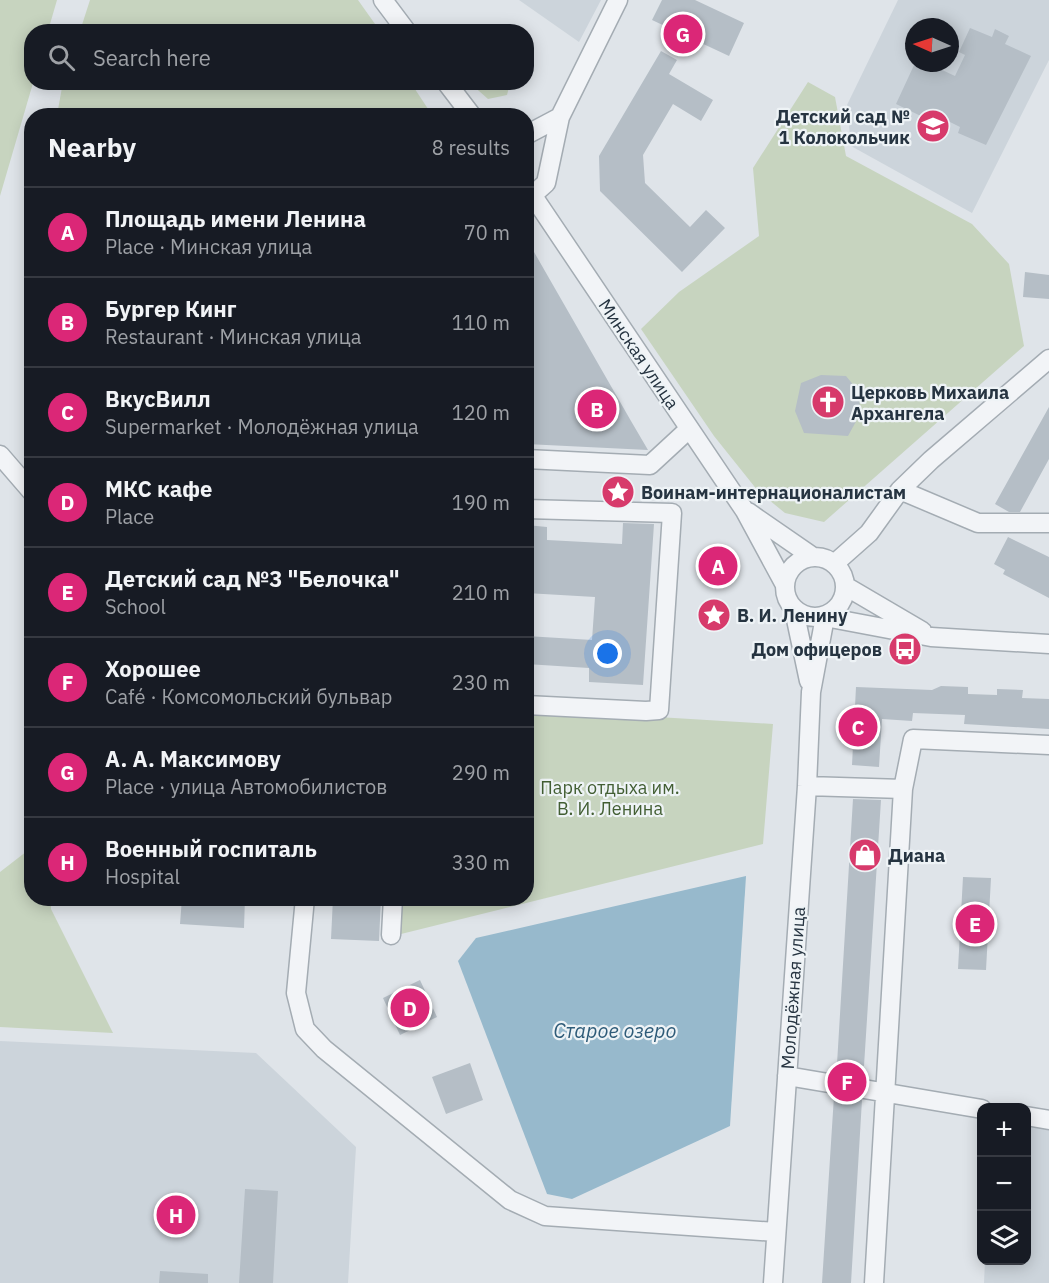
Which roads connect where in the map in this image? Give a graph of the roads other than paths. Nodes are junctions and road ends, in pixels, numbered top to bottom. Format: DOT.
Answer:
graph roads {
  1 [pos="383,0"];
  2 [pos="618,0"];
  3 [pos="401,24"];
  4 [pos="452,90"];
  5 [pos="466,108"];
  6 [pos="560,117"];
  7 [pos="534,131"];
  8 [pos="534,147"];
  9 [pos="549,165"];
  10 [pos="534,194"];
  11 [pos="534,205"];
  12 [pos="1049,359"];
  13 [pos="689,429"];
  14 [pos="0,455"];
  15 [pos="534,459"];
  16 [pos="24,483"];
  17 [pos="900,490"];
  18 [pos="534,509"];
  19 [pos="745,511"];
  20 [pos="1049,523"];
  21 [pos="813,557"];
  22 [pos="834,564"];
  23 [pos="785,585"];
  24 [pos="847,587"];
  25 [pos="794,610"];
  26 [pos="825,617"];
  27 [pos="931,637"];
  28 [pos="1049,644"];
  29 [pos="811,692"];
  30 [pos="534,705"];
  31 [pos="1049,745"];
  32 [pos="807,786"];
  33 [pos="903,789"];
  34 [pos="304,906"];
  35 [pos="392,906"];
  36 [pos="390,935"];
  37 [pos="787,1076"];
  38 [pos="884,1093"];
  39 [pos="977,1108"];
  40 [pos="1031,1117"];
  41 [pos="1049,1120"];
  42 [pos="776,1232"];
  43 [pos="773,1283"];
  44 [pos="874,1283"];
  1 -- 3 [label="street"];
  2 -- 6 [label="street"];
  4 -- 5 [label="street"];
  6 -- 7 [label="street"];
  6 -- 9 [label="street"];
  8 -- 9 [label="street"];
  9 -- 10 [label="street"];
  11 -- 13 [label="street, Минская улица"];
  12 -- 17 [label="street"];
  13 -- 15 [label="street"];
  13 -- 19 [label="street, Минская улица"];
  14 -- 16 [label="street"];
  17 -- 20 [label="street"];
  17 -- 22 [label="street"];
  18 -- 30 [label="street"];
  19 -- 21 [label="street, Минская улица"];
  19 -- 23 [label="street, Минская улица"];
  21 -- 22 [label="street"];
  21 -- 23 [label="street"];
  22 -- 24 [label="street"];
  23 -- 25 [label="street"];
  24 -- 26 [label="street"];
  24 -- 27 [label="street"];
  25 -- 26 [label="street"];
  25 -- 29 [label="street, Молодёжная улица"];
  26 -- 27 [label="street"];
  26 -- 29 [label="street, Молодёжная улица"];
  27 -- 28 [label="street"];
  29 -- 32 [label="street, Молодёжная улица"];
  31 -- 33 [label="street"];
  32 -- 33 [label="street"];
  32 -- 37 [label="street, Молодёжная улица"];
  33 -- 38 [label="street"];
  34 -- 42 [label="street"];
  35 -- 36 [label="street"];
  37 -- 38 [label="street"];
  37 -- 42 [label="street, Молодёжная улица"];
  38 -- 39 [label="street"];
  38 -- 44 [label="street"];
  40 -- 41 [label="street"];
  42 -- 43 [label="street, Молодёжная улица"];
}
